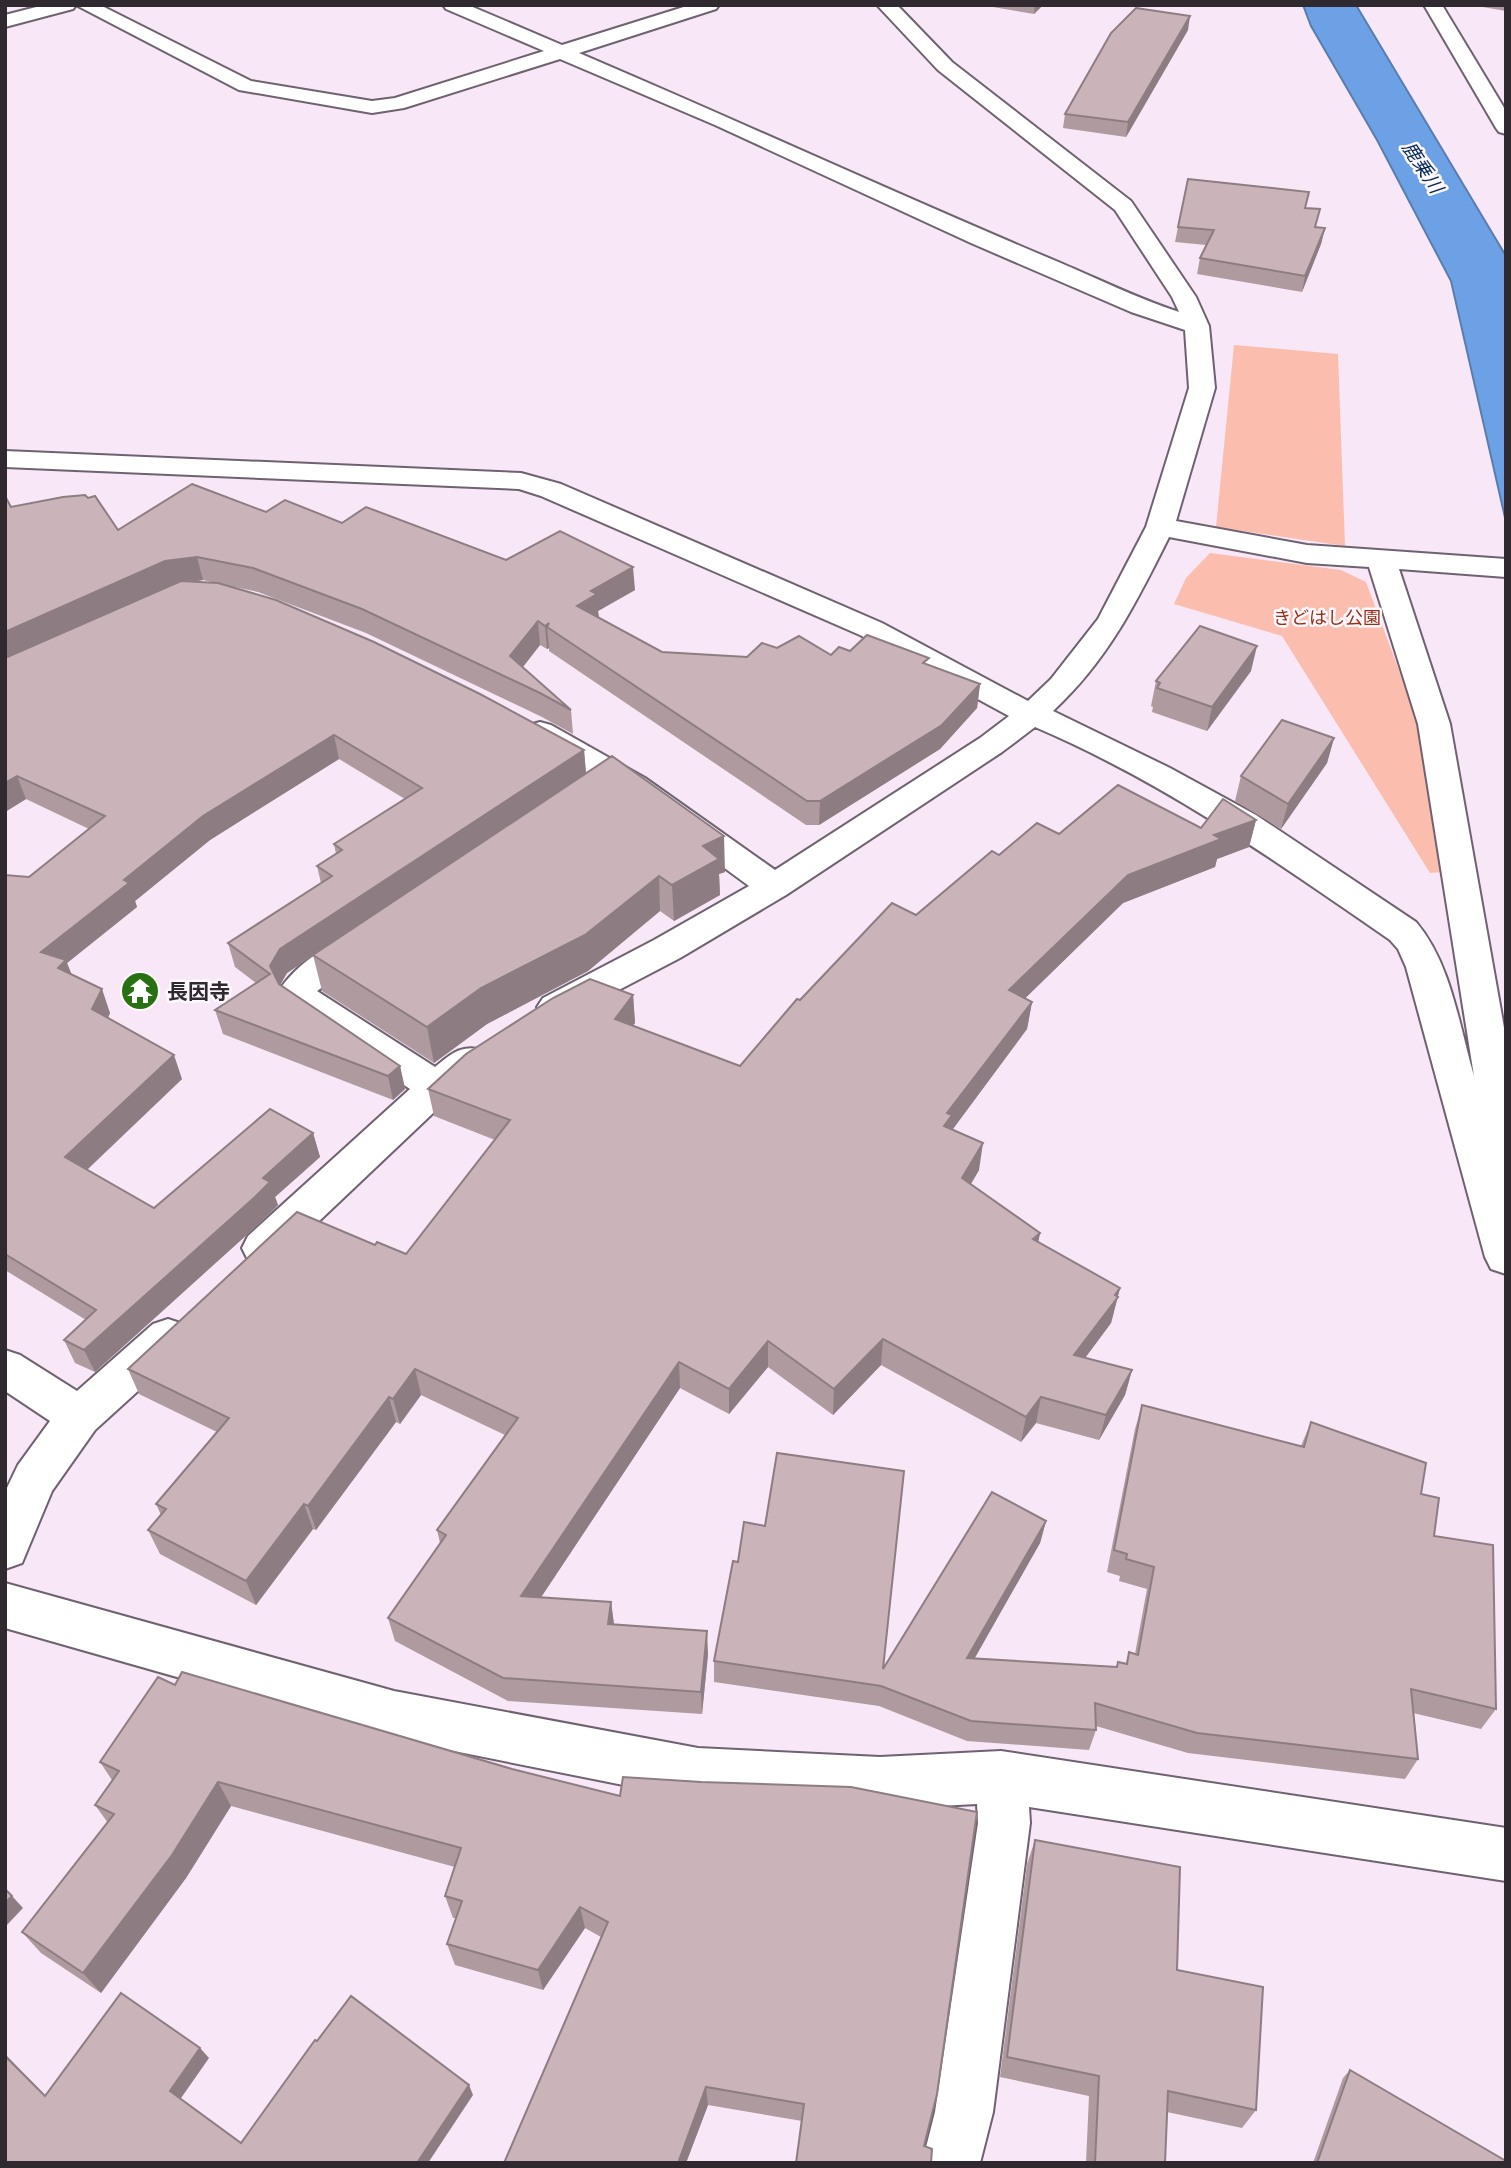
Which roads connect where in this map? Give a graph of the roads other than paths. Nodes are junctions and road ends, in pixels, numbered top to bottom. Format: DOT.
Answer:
graph roads {
  1 [pos="67,5"];
  2 [pos="85,5"];
  3 [pos="452,5"];
  4 [pos="710,5"];
  5 [pos="886,5"];
  6 [pos="1433,5"];
  7 [pos="5,21"];
  8 [pos="560,52"];
  9 [pos="1496,98"];
  10 [pos="1506,128"];
  11 [pos="1197,326"];
  12 [pos="5,459"];
  13 [pos="1160,527"];
  14 [pos="1381,558"];
  15 [pos="1506,568"];
  16 [pos="1032,713"];
  17 [pos="514,717"];
  18 [pos="612,774"];
  19 [pos="578,797"];
  20 [pos="774,887"];
  21 [pos="383,929"];
  22 [pos="530,1021"];
  23 [pos="494,1042"];
  24 [pos="436,1087"];
  25 [pos="1506,1216"];
  26 [pos="1506,1257"];
  27 [pos="235,1274"];
  28 [pos="195,1312"];
  29 [pos="5,1368"];
  30 [pos="79,1416"];
  31 [pos="5,1548"];
  32 [pos="5,1605"];
  33 [pos="1001,1777"];
  34 [pos="1506,1855"];
  35 [pos="951,2163"];
  1 -- 7 [label="street"];
  2 -- 8 [label="street"];
  3 -- 8 [label="street"];
  4 -- 8 [label="street"];
  5 -- 11 [label="street"];
  6 -- 9 [label="street"];
  8 -- 11 [label="street"];
  9 -- 10 [label="street"];
  11 -- 13 [label="street"];
  12 -- 16 [label="street"];
  13 -- 14 [label="street"];
  13 -- 16 [label="street"];
  14 -- 15 [label="street"];
  14 -- 25 [label="street"];
  16 -- 20 [label="street"];
  16 -- 26 [label="street"];
  17 -- 18 [label="street"];
  18 -- 19 [label="street"];
  18 -- 20 [label="street"];
  20 -- 22 [label="street"];
  21 -- 24 [label="street"];
  23 -- 24 [label="street"];
  24 -- 27 [label="street"];
  28 -- 30 [label="street"];
  29 -- 30 [label="street"];
  30 -- 31 [label="street"];
  32 -- 33 [label="street"];
  33 -- 34 [label="street"];
  33 -- 35 [label="street"];
}
